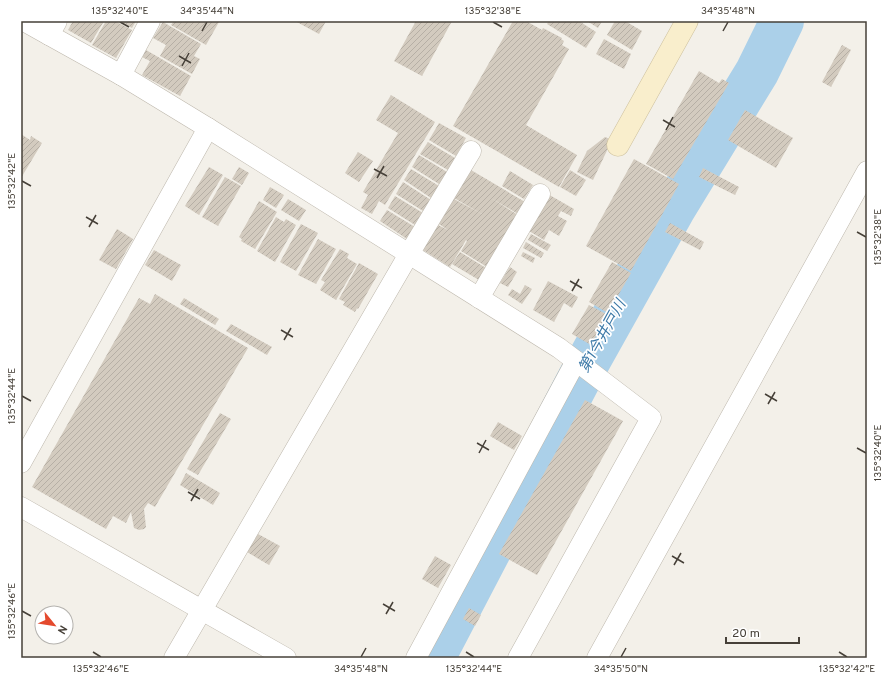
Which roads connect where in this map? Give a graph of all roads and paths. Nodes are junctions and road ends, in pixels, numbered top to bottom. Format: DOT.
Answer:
graph roads {
  1 [pos="24,21"];
  2 [pos="150,21"];
  3 [pos="687,21"];
  4 [pos="53,28"];
  5 [pos="121,75"];
  6 [pos="208,128"];
  7 [pos="618,145"];
  8 [pos="471,151"];
  9 [pos="867,171"];
  10 [pos="540,194"];
  11 [pos="409,254"];
  12 [pos="479,298"];
  13 [pos="577,362"];
  14 [pos="21,463"];
  15 [pos="21,507"];
  16 [pos="202,610"];
  17 [pos="174,658"];
  18 [pos="286,658"];
  19 [pos="416,658"];
  20 [pos="518,658"];
  21 [pos="597,658"];
  1 -- 4 [label="street"];
  2 -- 5 [label="street"];
  3 -- 7 [label="street"];
  4 -- 5 [label="street"];
  5 -- 6 [label="street"];
  6 -- 11 [label="street"];
  6 -- 14 [label="street"];
  8 -- 11 [label="street"];
  9 -- 21 [label="street"];
  10 -- 12 [label="street"];
  11 -- 12 [label="street"];
  11 -- 16 [label="street"];
  12 -- 13 [label="street"];
  13 -- 19 [label="street"];
  13 -- 20 [label="street"];
  15 -- 16 [label="street"];
  16 -- 17 [label="street"];
  16 -- 18 [label="street"];
}
